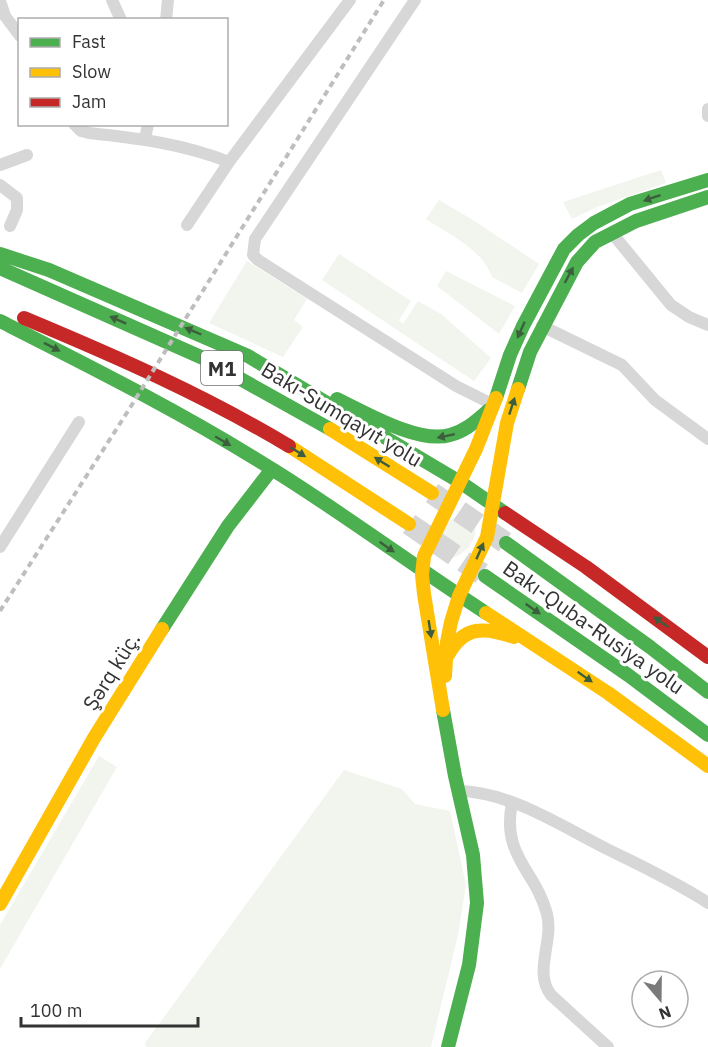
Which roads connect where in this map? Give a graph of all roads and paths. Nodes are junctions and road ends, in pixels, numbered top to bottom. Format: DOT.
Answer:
graph roads {
  1 [pos="112,0"];
  2 [pos="168,0"];
  3 [pos="350,0"];
  4 [pos="414,0"];
  5 [pos="0,1"];
  6 [pos="120,18"];
  7 [pos="166,18"];
  8 [pos="18,33"];
  9 [pos="708,109"];
  10 [pos="708,116"];
  11 [pos="76,126"];
  12 [pos="148,126"];
  13 [pos="145,139"];
  14 [pos="27,154"];
  15 [pos="229,162"];
  16 [pos="0,165"];
  17 [pos="708,180"];
  18 [pos="0,185"];
  19 [pos="708,197"];
  20 [pos="187,225"];
  21 [pos="10,226"];
  22 [pos="612,233"];
  23 [pos="0,254"];
  24 [pos="0,268"];
  25 [pos="532,307"];
  26 [pos="0,308"];
  27 [pos="0,321"];
  28 [pos="545,321"];
  29 [pos="708,325"];
  30 [pos="248,356"];
  31 [pos="494,405"];
  32 [pos="79,422"];
  33 [pos="708,439"];
  34 [pos="273,469"];
  35 [pos="460,482"];
  36 [pos="432,493"];
  37 [pos="493,504"];
  38 [pos="409,525"];
  39 [pos="506,543"];
  40 [pos="0,547"];
  41 [pos="422,571"];
  42 [pos="485,576"];
  43 [pos="459,596"];
  44 [pos="708,657"];
  45 [pos="446,662"];
  46 [pos="567,664"];
  47 [pos="708,692"];
  48 [pos="445,716"];
  49 [pos="708,735"];
  50 [pos="708,766"];
  51 [pos="459,791"];
  52 [pos="512,803"];
  53 [pos="708,903"];
  54 [pos="0,904"];
  55 [pos="448,1047"];
  56 [pos="608,1047"];
  1 -- 6 [label="street"];
  2 -- 7 [label="street"];
  3 -- 15 [label="street"];
  4 -- 31 [label="street"];
  5 -- 8 [label="street"];
  9 -- 10 [label="street"];
  11 -- 13 [label="street"];
  12 -- 13 [label="street"];
  13 -- 15 [label="street"];
  14 -- 16 [label="street"];
  15 -- 20 [label="street"];
  17 -- 25 [label="main road, one-way"];
  18 -- 21 [label="street"];
  19 -- 22 [label="main road"];
  28 -- 22 [label="main road, one-way"];
  22 -- 29 [label="street"];
  30 -- 23 [label="main road, one-way"];
  36 -- 24 [label="main road, Bakı-Sumqayıt yolu / M1, one-way"];
  25 -- 28 [label="main road"];
  25 -- 31 [label="main road, one-way"];
  26 -- 38 [label="main road, M1, one-way"];
  27 -- 34 [label="main road, one-way"];
  28 -- 33 [label="street"];
  37 -- 28 [label="main road, one-way"];
  31 -- 30 [label="main road, one-way"];
  30 -- 35 [label="main road"];
  31 -- 35 [label="main road"];
  32 -- 40 [label="street"];
  34 -- 41 [label="main road, one-way"];
  34 -- 54 [label="main road, Şərq küç."];
  35 -- 37 [label="main road"];
  35 -- 41 [label="main road"];
  43 -- 37 [label="main road, one-way"];
  44 -- 37 [label="main road, one-way"];
  39 -- 47 [label="main road, Bakı-Quba-Rusiya yolu"];
  41 -- 43 [label="main road"];
  41 -- 48 [label="main road, one-way"];
  42 -- 49 [label="main road, Bakı-Quba-Rusiya yolu, one-way"];
  43 -- 45 [label="main road"];
  43 -- 46 [label="main road"];
  45 -- 46 [label="main road"];
  45 -- 48 [label="main road"];
  46 -- 50 [label="main road, one-way"];
  48 -- 51 [label="main road"];
  51 -- 52 [label="street"];
  51 -- 55 [label="main road"];
  52 -- 53 [label="street"];
  52 -- 56 [label="street"];
}
